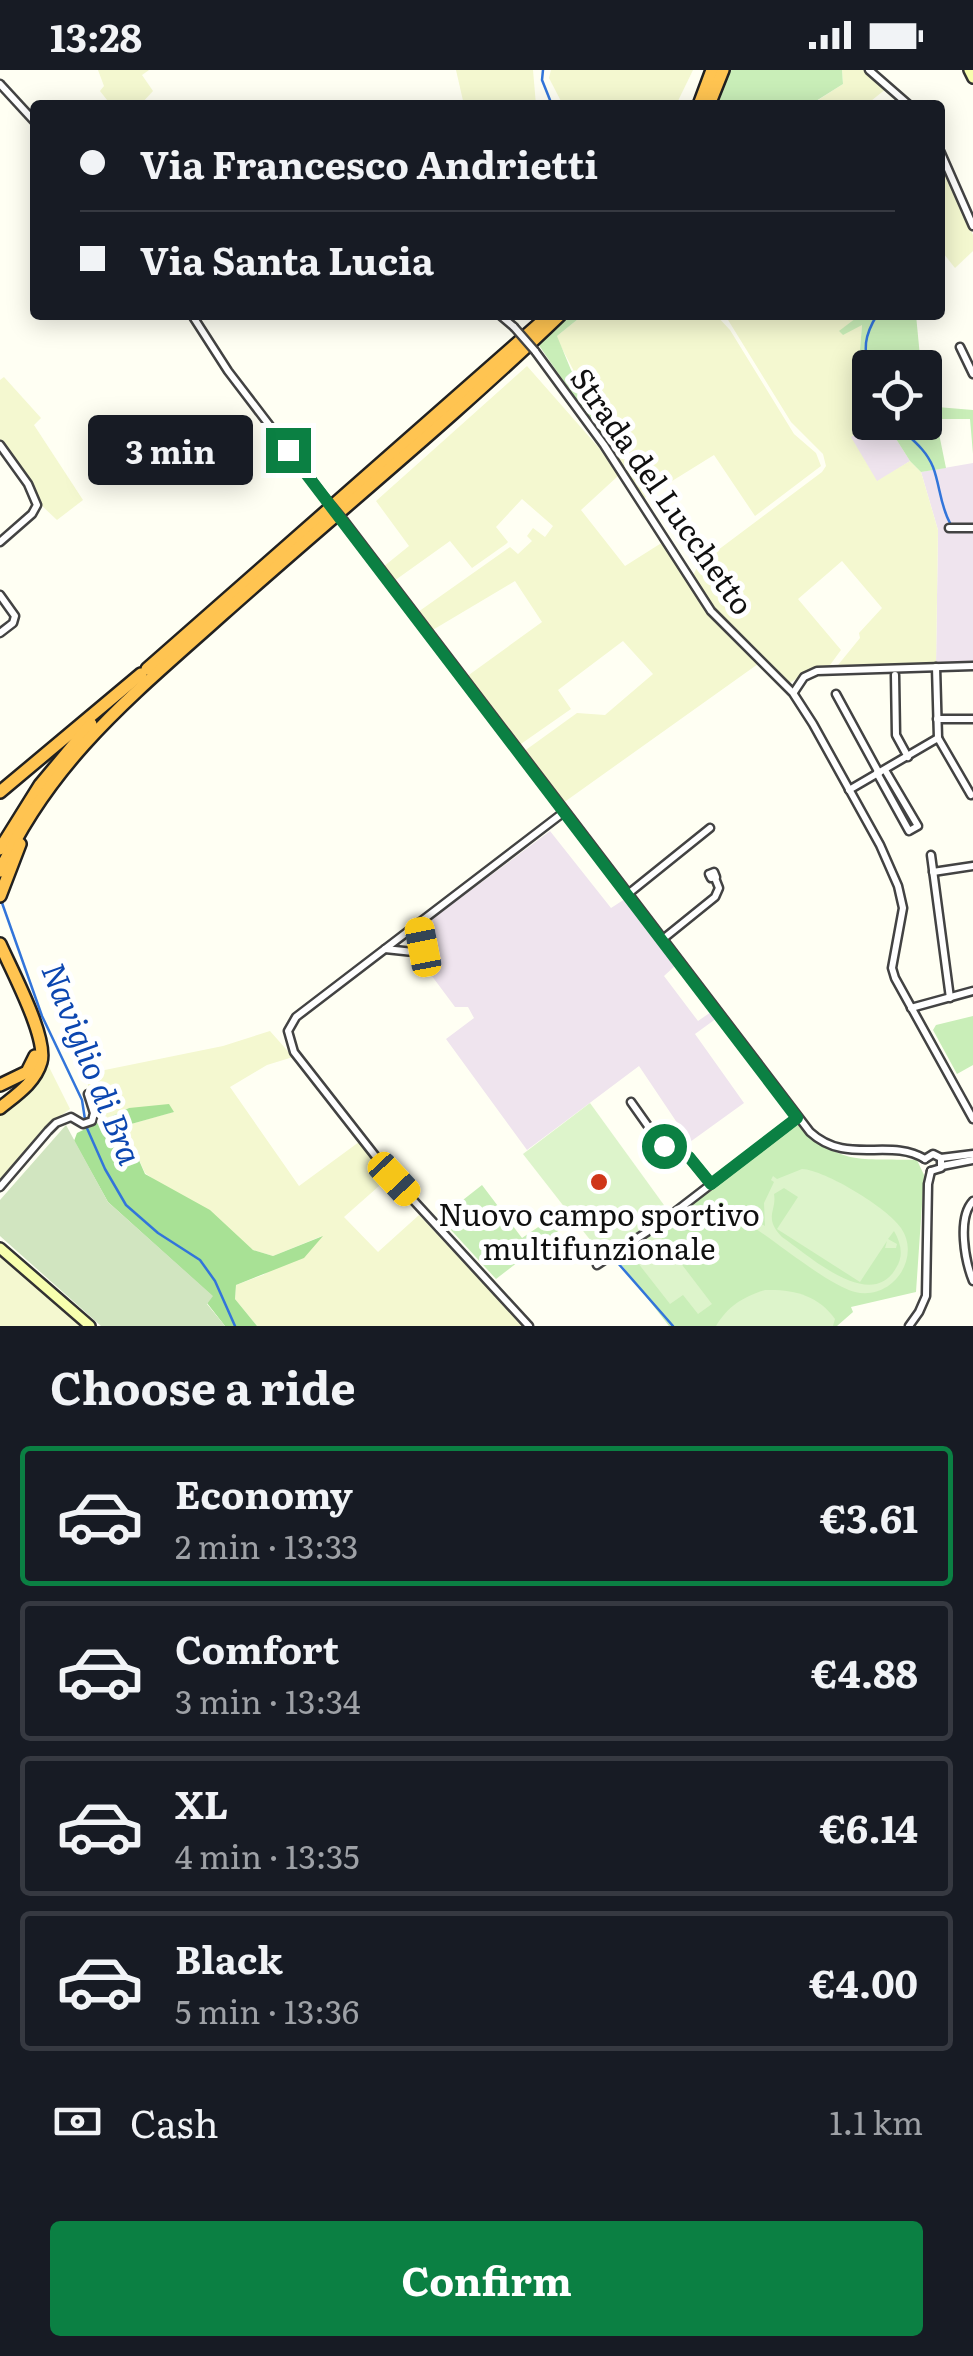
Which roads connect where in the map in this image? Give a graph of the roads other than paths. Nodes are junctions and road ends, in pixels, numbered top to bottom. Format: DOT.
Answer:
graph roads {
  1 [pos="712,70"];
  2 [pos="723,70"];
  3 [pos="869,70"];
  4 [pos="969,70"];
  5 [pos="973,78"];
  6 [pos="0,84"];
  7 [pos="702,100"];
  8 [pos="711,100"];
  9 [pos="904,100"];
  10 [pos="30,117"];
  11 [pos="945,162"];
  12 [pos="973,226"];
  13 [pos="195,320"];
  14 [pos="506,320"];
  15 [pos="543,320"];
  16 [pos="554,320"];
  17 [pos="960,347"];
  18 [pos="973,374"];
  19 [pos="0,445"];
  20 [pos="949,528"];
  21 [pos="973,528"];
  22 [pos="0,542"];
  23 [pos="0,595"];
  24 [pos="0,633"];
  25 [pos="973,666"];
  26 [pos="936,667"];
  27 [pos="141,674"];
  28 [pos="895,675"];
  29 [pos="793,693"];
  30 [pos="836,694"];
  31 [pos="937,719"];
  32 [pos="973,719"];
  33 [pos="938,738"];
  34 [pos="908,757"];
  35 [pos="881,772"];
  36 [pos="849,790"];
  37 [pos="0,792"];
  38 [pos="971,795"];
  39 [pos="564,812"];
  40 [pos="710,828"];
  41 [pos="8,853"];
  42 [pos="931,854"];
  43 [pos="973,866"];
  44 [pos="0,871"];
  45 [pos="933,872"];
  46 [pos="714,878"];
  47 [pos="628,894"];
  48 [pos="0,896"];
  49 [pos="418,923"];
  50 [pos="664,939"];
  51 [pos="0,944"];
  52 [pos="385,949"];
  53 [pos="973,991"];
  54 [pos="950,998"];
  55 [pos="912,1008"];
  56 [pos="31,1017"];
  57 [pos="0,1085"];
  58 [pos="88,1094"];
  59 [pos="631,1102"];
  60 [pos="0,1108"];
  61 [pos="797,1118"];
  62 [pos="973,1119"];
  63 [pos="973,1157"];
  64 [pos="925,1159"];
  65 [pos="941,1162"];
  66 [pos="931,1171"];
  67 [pos="711,1184"];
  68 [pos="0,1187"];
  69 [pos="973,1201"];
  70 [pos="0,1248"];
  71 [pos="597,1266"];
  72 [pos="973,1282"];
  73 [pos="911,1325"];
  74 [pos="90,1326"];
  75 [pos="529,1326"];
  1 -- 7 [label="highway"];
  2 -- 8 [label="highway"];
  3 -- 9 [label="street"];
  4 -- 5 [label="main road"];
  6 -- 10 [label="street"];
  11 -- 12 [label="street"];
  13 -- 39 [label="street, bridge"];
  14 -- 29 [label="street, Strada del Lucchetto, bridge"];
  15 -- 27 [label="highway"];
  16 -- 41 [label="highway"];
  17 -- 18 [label="street"];
  19 -- 22 [label="street"];
  20 -- 21 [label="street"];
  23 -- 24 [label="street"];
  25 -- 26 [label="street"];
  26 -- 29 [label="street"];
  26 -- 31 [label="street"];
  27 -- 37 [label="highway"];
  27 -- 41 [label="highway"];
  28 -- 34 [label="street"];
  29 -- 36 [label="street, Strada del Lucchetto"];
  30 -- 35 [label="street"];
  31 -- 32 [label="street"];
  31 -- 33 [label="street"];
  33 -- 34 [label="street"];
  33 -- 38 [label="street"];
  34 -- 35 [label="street"];
  35 -- 35 [label="street"];
  35 -- 36 [label="street"];
  36 -- 55 [label="street, Strada del Lucchetto"];
  39 -- 47 [label="street"];
  39 -- 49 [label="street"];
  40 -- 47 [label="street"];
  41 -- 44 [label="highway"];
  41 -- 48 [label="highway"];
  42 -- 45 [label="street"];
  43 -- 45 [label="street"];
  45 -- 54 [label="street"];
  46 -- 50 [label="street"];
  47 -- 50 [label="street"];
  49 -- 52 [label="street"];
  49 -- 52 [label="street"];
  50 -- 61 [label="street"];
  51 -- 56 [label="highway"];
  52 -- 75 [label="street"];
  53 -- 54 [label="street"];
  54 -- 55 [label="street"];
  55 -- 62 [label="street, Strada del Lucchetto"];
  56 -- 57 [label="highway"];
  56 -- 60 [label="highway"];
  58 -- 68 [label="street"];
  59 -- 67 [label="street"];
  61 -- 64 [label="street"];
  61 -- 67 [label="street"];
  63 -- 65 [label="street"];
  64 -- 65 [label="street"];
  64 -- 66 [label="street"];
  65 -- 66 [label="street"];
  66 -- 73 [label="street"];
  67 -- 71 [label="street"];
  69 -- 72 [label="street"];
  70 -- 74 [label="main road"];
}
